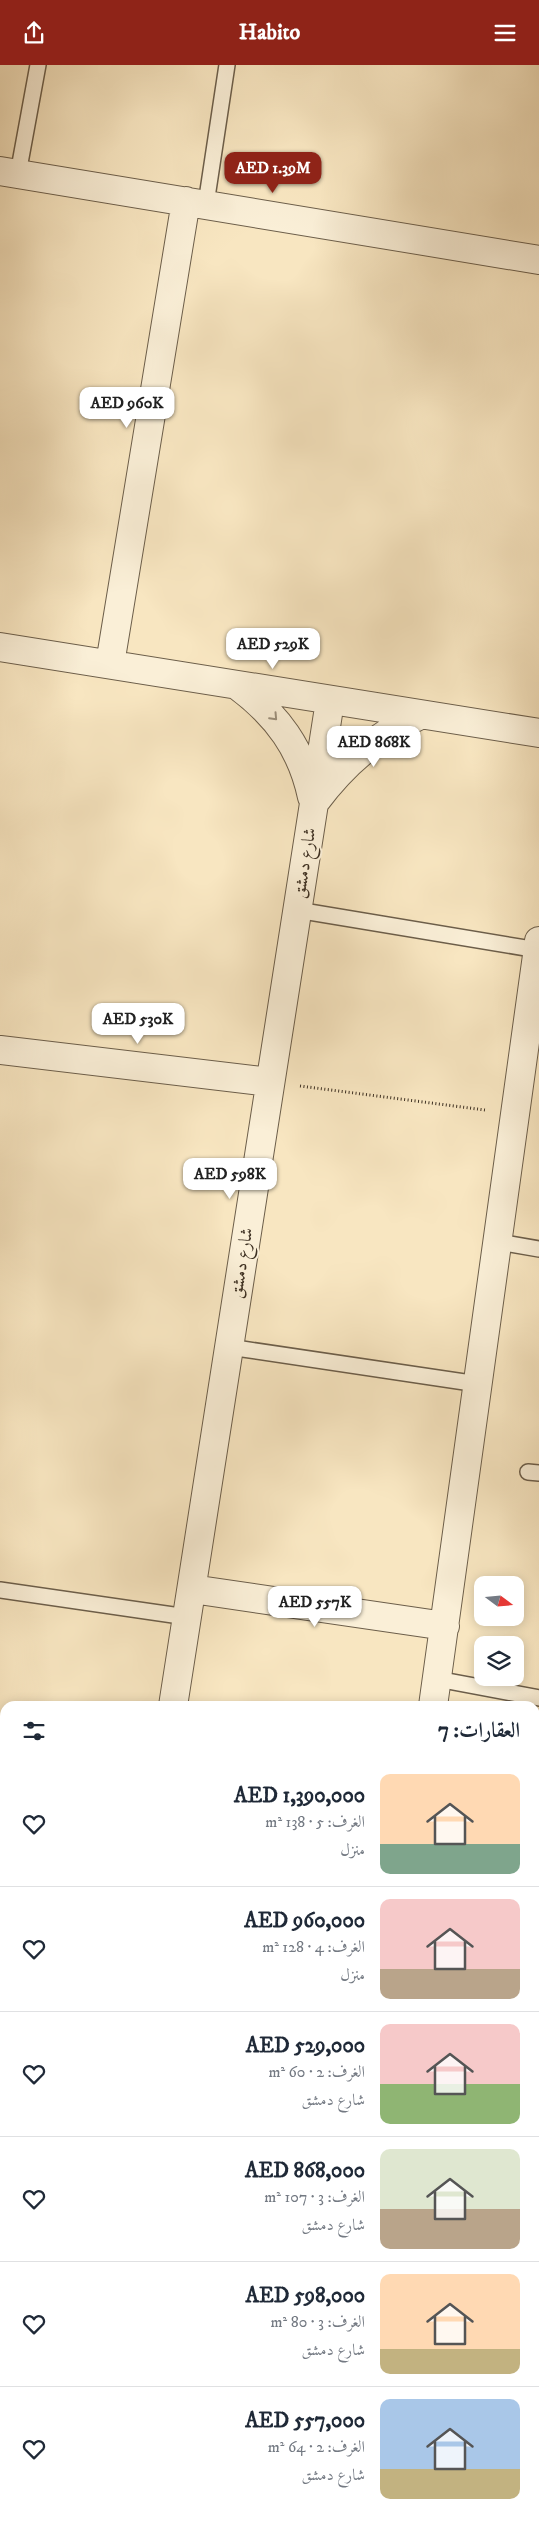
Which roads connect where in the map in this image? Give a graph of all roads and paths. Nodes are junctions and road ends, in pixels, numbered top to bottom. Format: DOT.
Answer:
graph roads {
  1 [pos="38,65"];
  2 [pos="227,65"];
  3 [pos="9,172"];
  4 [pos="196,202"];
  5 [pos="539,260"];
  6 [pos="0,647"];
  7 [pos="110,664"];
  8 [pos="237,685"];
  9 [pos="330,701"];
  10 [pos="420,715"];
  11 [pos="539,733"];
  12 [pos="314,804"];
  13 [pos="297,910"];
  14 [pos="538,945"];
  15 [pos="535,1007"];
  16 [pos="0,1050"];
  17 [pos="270,1082"];
  18 [pos="516,1114"];
  19 [pos="498,1242"];
  20 [pos="539,1249"];
  21 [pos="229,1347"];
  22 [pos="478,1384"];
  23 [pos="192,1589"];
  24 [pos="0,1590"];
  25 [pos="187,1617"];
  26 [pos="444,1626"];
  27 [pos="437,1679"];
  28 [pos="539,1698"];
  29 [pos="174,1701"];
  30 [pos="434,1701"];
  1 -- 3 [label="lane"];
  2 -- 4 [label="lane"];
  3 -- 4 [label="street"];
  4 -- 5 [label="street"];
  4 -- 7 [label="street"];
  6 -- 7 [label="street"];
  7 -- 8 [label="street"];
  8 -- 9 [label="street"];
  8 -- 12 [label="street, one-way"];
  9 -- 10 [label="street"];
  9 -- 12 [label="street, شارع دمشق"];
  10 -- 11 [label="street"];
  10 -- 12 [label="street"];
  12 -- 13 [label="street, شارع دمشق"];
  13 -- 14 [label="lane"];
  13 -- 17 [label="street, شارع دمشق"];
  14 -- 15 [label="street"];
  15 -- 18 [label="street"];
  16 -- 17 [label="street"];
  17 -- 18 [label="path"];
  17 -- 21 [label="street, شارع دمشق"];
  18 -- 19 [label="street"];
  19 -- 20 [label="lane"];
  19 -- 22 [label="street"];
  21 -- 22 [label="lane"];
  21 -- 23 [label="street, شارع دمشق"];
  22 -- 26 [label="street"];
  23 -- 25 [label="street, شارع دمشق"];
  23 -- 26 [label="street"];
  24 -- 25 [label="lane"];
  25 -- 29 [label="street, شارع دمشق"];
  26 -- 27 [label="street"];
  27 -- 28 [label="lane"];
  27 -- 30 [label="street"];
}
